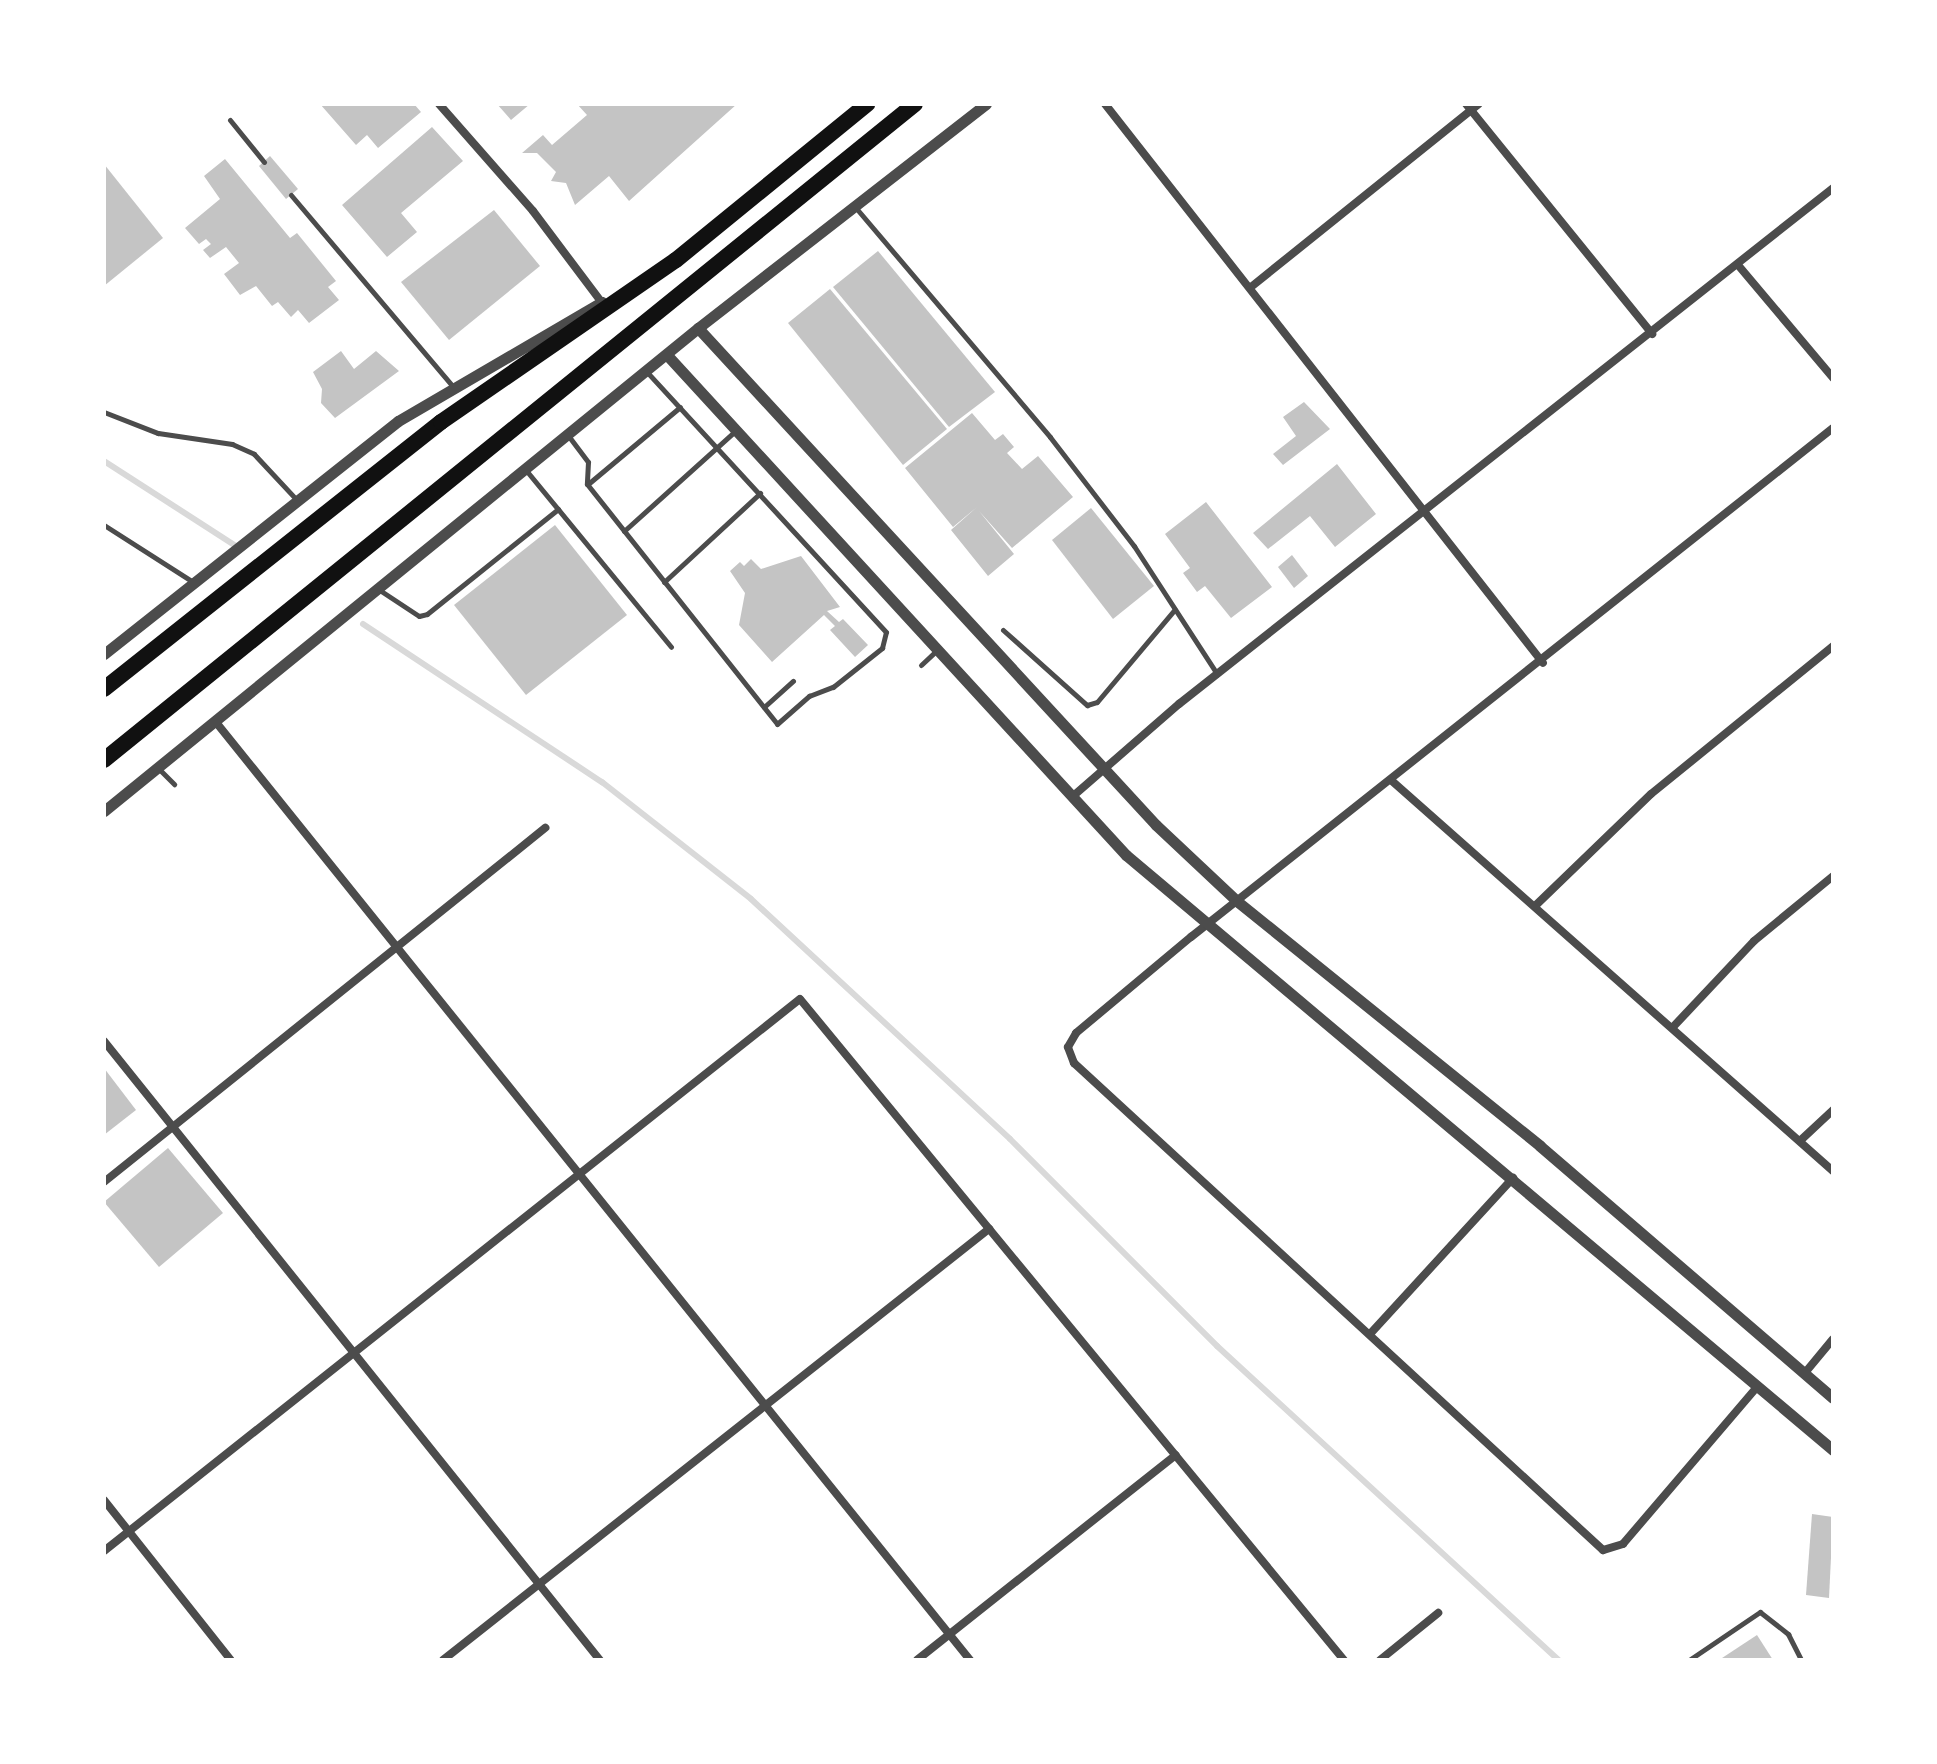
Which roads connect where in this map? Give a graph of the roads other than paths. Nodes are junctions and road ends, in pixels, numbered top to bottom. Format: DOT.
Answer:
graph roads {
  1 [pos="439,104"];
  2 [pos="867,104"];
  3 [pos="915,104"];
  4 [pos="986,104"];
  5 [pos="1105,104"];
  6 [pos="1479,104"];
  7 [pos="1468,107"];
  8 [pos="230,120"];
  9 [pos="264,162"];
  10 [pos="1833,188"];
  11 [pos="291,195"];
  12 [pos="855,207"];
  13 [pos="676,260"];
  14 [pos="1738,265"];
  15 [pos="1251,287"];
  16 [pos="602,303"];
  17 [pos="698,328"];
  18 [pos="1652,334"];
  19 [pos="667,355"];
  20 [pos="646,371"];
  21 [pos="1833,378"];
  22 [pos="454,387"];
  23 [pos="680,407"];
  24 [pos="104,412"];
  25 [pos="1833,428"];
  26 [pos="735,431"];
  27 [pos="567,434"];
  28 [pos="717,447"];
  29 [pos="525,469"];
  30 [pos="587,484"];
  31 [pos="760,493"];
  32 [pos="297,500"];
  33 [pos="558,509"];
  34 [pos="1426,514"];
  35 [pos="104,525"];
  36 [pos="624,531"];
  37 [pos="664,582"];
  38 [pos="193,583"];
  39 [pos="378,589"];
  40 [pos="1175,609"];
  41 [pos="1003,630"];
  42 [pos="1833,646"];
  43 [pos="671,647"];
  44 [pos="937,651"];
  45 [pos="104,654"];
  46 [pos="1543,663"];
  47 [pos="921,665"];
  48 [pos="1217,675"];
  49 [pos="793,681"];
  50 [pos="104,689"];
  51 [pos="764,707"];
  52 [pos="215,721"];
  53 [pos="104,760"];
  54 [pos="158,767"];
  55 [pos="1105,767"];
  56 [pos="1392,781"];
  57 [pos="174,784"];
  58 [pos="1072,797"];
  59 [pos="104,811"];
  60 [pos="545,828"];
  61 [pos="1126,855"];
  62 [pos="1116,864"];
  63 [pos="1833,876"];
  64 [pos="1238,902"];
  65 [pos="1535,906"];
  66 [pos="1205,926"];
  67 [pos="395,948"];
  68 [pos="1673,1027"];
  69 [pos="104,1041"];
  70 [pos="1833,1110"];
  71 [pos="173,1127"];
  72 [pos="1802,1139"];
  73 [pos="1833,1171"];
  74 [pos="578,1174"];
  75 [pos="1513,1178"];
  76 [pos="104,1182"];
  77 [pos="989,1229"];
  78 [pos="1370,1334"];
  79 [pos="1833,1339"];
  80 [pos="354,1353"];
  81 [pos="1804,1374"];
  82 [pos="1757,1387"];
  83 [pos="1833,1398"];
  84 [pos="765,1406"];
  85 [pos="1833,1450"];
  86 [pos="1176,1455"];
  87 [pos="104,1500"];
  88 [pos="129,1531"];
  89 [pos="104,1551"];
  90 [pos="538,1584"];
  91 [pos="1438,1613"];
  92 [pos="950,1634"];
  93 [pos="231,1660"];
  94 [pos="443,1660"];
  95 [pos="600,1660"];
  96 [pos="917,1660"];
  97 [pos="970,1660"];
  98 [pos="1344,1660"];
  99 [pos="1380,1660"];
  100 [pos="1689,1660"];
  101 [pos="1801,1660"];
  1 -- 16 [label="street"];
  2 -- 13 [label="highway"];
  3 -- 53 [label="highway"];
  4 -- 12 [label="street"];
  5 -- 15 [label="street"];
  6 -- 7 [label="street"];
  7 -- 15 [label="street"];
  7 -- 18 [label="street"];
  8 -- 9 [label="lane"];
  10 -- 14 [label="street"];
  11 -- 22 [label="lane"];
  12 -- 17 [label="street"];
  12 -- 40 [label="lane"];
  13 -- 16 [label="street"];
  13 -- 50 [label="highway"];
  14 -- 18 [label="street"];
  14 -- 21 [label="street"];
  15 -- 34 [label="street"];
  16 -- 22 [label="street"];
  17 -- 19 [label="street"];
  17 -- 55 [label="street"];
  18 -- 34 [label="street"];
  19 -- 20 [label="street"];
  19 -- 26 [label="street"];
  20 -- 23 [label="lane"];
  20 -- 27 [label="street"];
  22 -- 32 [label="street"];
  23 -- 28 [label="lane"];
  23 -- 30 [label="lane"];
  24 -- 32 [label="lane"];
  25 -- 46 [label="street"];
  26 -- 28 [label="lane"];
  26 -- 44 [label="street"];
  27 -- 29 [label="street"];
  27 -- 30 [label="lane"];
  28 -- 31 [label="lane"];
  28 -- 36 [label="lane"];
  29 -- 33 [label="lane"];
  29 -- 39 [label="street"];
  30 -- 36 [label="lane"];
  31 -- 37 [label="lane"];
  31 -- 51 [label="lane"];
  32 -- 38 [label="street"];
  33 -- 39 [label="lane"];
  33 -- 43 [label="lane"];
  34 -- 46 [label="street"];
  34 -- 48 [label="street"];
  35 -- 38 [label="lane"];
  36 -- 37 [label="lane"];
  37 -- 51 [label="lane"];
  38 -- 45 [label="street"];
  39 -- 52 [label="street"];
  40 -- 41 [label="lane"];
  40 -- 48 [label="lane"];
  42 -- 65 [label="street"];
  44 -- 47 [label="lane"];
  44 -- 58 [label="street"];
  46 -- 56 [label="street"];
  48 -- 55 [label="street"];
  49 -- 51 [label="lane"];
  52 -- 54 [label="street"];
  52 -- 67 [label="street"];
  54 -- 57 [label="lane"];
  54 -- 59 [label="street"];
  55 -- 58 [label="street"];
  55 -- 64 [label="street"];
  56 -- 64 [label="street"];
  56 -- 65 [label="street"];
  58 -- 61 [label="street"];
  60 -- 67 [label="street"];
  61 -- 62 [label="lane"];
  61 -- 66 [label="street"];
  63 -- 68 [label="street"];
  64 -- 66 [label="street"];
  64 -- 81 [label="street"];
  65 -- 68 [label="street"];
  66 -- 75 [label="street"];
  66 -- 78 [label="street"];
  67 -- 71 [label="street"];
  67 -- 74 [label="street"];
  68 -- 72 [label="street"];
  69 -- 71 [label="street"];
  70 -- 72 [label="street"];
  71 -- 76 [label="street"];
  71 -- 80 [label="street"];
  72 -- 73 [label="street"];
  74 -- 77 [label="street"];
  74 -- 80 [label="street"];
  74 -- 84 [label="street"];
  75 -- 78 [label="street"];
  75 -- 82 [label="street"];
  77 -- 84 [label="street"];
  77 -- 86 [label="street"];
  78 -- 82 [label="street"];
  79 -- 81 [label="street"];
  80 -- 88 [label="street"];
  80 -- 90 [label="street"];
  81 -- 83 [label="street"];
  82 -- 85 [label="street"];
  84 -- 90 [label="street"];
  84 -- 92 [label="street"];
  86 -- 92 [label="street"];
  86 -- 98 [label="street"];
  87 -- 88 [label="street"];
  88 -- 89 [label="street"];
  88 -- 93 [label="street"];
  90 -- 94 [label="street"];
  90 -- 95 [label="street"];
  91 -- 99 [label="street"];
  92 -- 96 [label="street"];
  92 -- 97 [label="street"];
  100 -- 101 [label="lane"];
}
